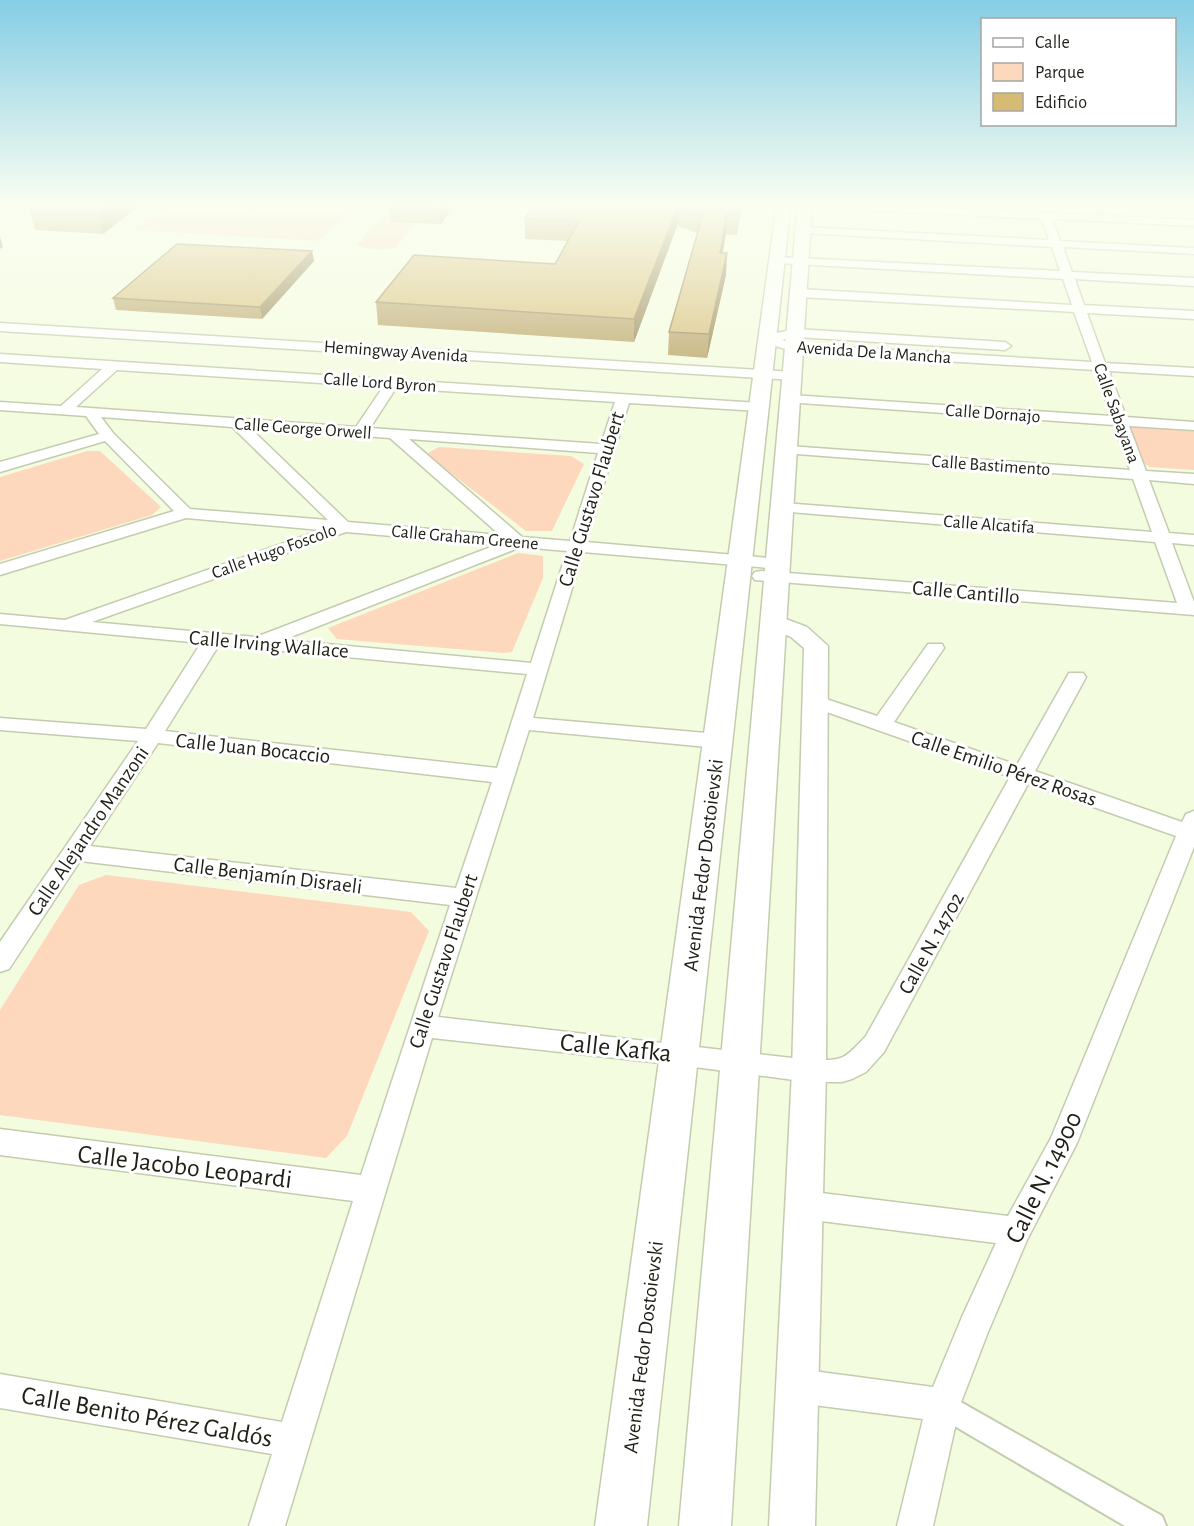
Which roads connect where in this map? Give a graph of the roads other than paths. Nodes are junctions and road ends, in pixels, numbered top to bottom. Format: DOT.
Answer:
graph roads {
  1 [pos="788,274"];
  2 [pos="793,274"];
  3 [pos="1052,274"];
  4 [pos="1067,275"];
  5 [pos="1194,282"];
  6 [pos="799,293"];
  7 [pos="1080,309"];
  8 [pos="1194,315"];
  9 [pos="0,327"];
  10 [pos="786,340"];
  11 [pos="1014,346"];
  12 [pos="0,358"];
  13 [pos="112,366"];
  14 [pos="1101,366"];
  15 [pos="1194,372"];
  16 [pos="778,375"];
  17 [pos="392,382"];
  18 [pos="623,398"];
  19 [pos="791,399"];
  20 [pos="0,406"];
  21 [pos="759,407"];
  22 [pos="22,408"];
  23 [pos="64,411"];
  24 [pos="90,412"];
  25 [pos="0,414"];
  26 [pos="1120,421"];
  27 [pos="236,423"];
  28 [pos="1194,426"];
  29 [pos="360,432"];
  30 [pos="394,434"];
  31 [pos="108,436"];
  32 [pos="605,449"];
  33 [pos="788,450"];
  34 [pos="0,467"];
  35 [pos="1140,475"];
  36 [pos="1194,479"];
  37 [pos="784,508"];
  38 [pos="185,513"];
  39 [pos="344,527"];
  40 [pos="1162,537"];
  41 [pos="1194,540"];
  42 [pos="519,542"];
  43 [pos="578,547"];
  44 [pos="739,567"];
  45 [pos="0,570"];
  46 [pos="779,570"];
  47 [pos="1191,610"];
  48 [pos="0,619"];
  49 [pos="775,622"];
  50 [pos="65,626"];
  51 [pos="213,639"];
  52 [pos="256,644"];
  53 [pos="935,648"];
  54 [pos="537,669"];
  55 [pos="1076,677"];
  56 [pos="814,701"];
  57 [pos="521,723"];
  58 [pos="0,724"];
  59 [pos="881,724"];
  60 [pos="152,736"];
  61 [pos="718,741"];
  62 [pos="1023,774"];
  63 [pos="505,776"];
  64 [pos="1192,829"];
  65 [pos="74,852"];
  66 [pos="463,898"];
  67 [pos="0,962"];
  68 [pos="422,1026"];
  69 [pos="679,1054"];
  70 [pos="741,1061"];
  71 [pos="809,1071"];
  72 [pos="0,1142"];
  73 [pos="371,1190"];
  74 [pos="805,1205"];
  75 [pos="1016,1231"];
  76 [pos="798,1386"];
  77 [pos="0,1391"];
  78 [pos="943,1405"];
  79 [pos="293,1442"];
  80 [pos="267,1526"];
  81 [pos="621,1526"];
  82 [pos="705,1526"];
  83 [pos="792,1526"];
  84 [pos="915,1526"];
  85 [pos="1152,1526"];
  1 -- 10 [label="main road, Avenida Fedor Dostoievski"];
  2 -- 6 [label="main road, Avenida Fedor Dostoievski"];
  3 -- 4 [label="street"];
  4 -- 5 [label="street"];
  4 -- 7 [label="street, Calle Sabayana"];
  6 -- 7 [label="street"];
  6 -- 10 [label="main road, Avenida Fedor Dostoievski"];
  7 -- 8 [label="street"];
  7 -- 14 [label="street, Calle Sabayana"];
  9 -- 16 [label="street, Hemingway Avenida"];
  10 -- 11 [label="street, Avenida De la Mancha"];
  10 -- 14 [label="street, Avenida De la Mancha"];
  10 -- 16 [label="main road, Avenida Fedor Dostoievski"];
  12 -- 13 [label="street, Calle Lord Byron"];
  13 -- 17 [label="street, Calle Lord Byron"];
  13 -- 23 [label="street"];
  14 -- 15 [label="street, Avenida De la Mancha"];
  14 -- 26 [label="street, Calle Sabayana"];
  16 -- 19 [label="main road, Avenida Fedor Dostoievski"];
  16 -- 21 [label="main road, Avenida Fedor Dostoievski"];
  17 -- 18 [label="street, Calle Lord Byron"];
  17 -- 29 [label="street"];
  18 -- 21 [label="street, Calle Lord Byron"];
  18 -- 32 [label="street, Calle Gustavo Flaubert"];
  19 -- 26 [label="street, Calle Dornajo"];
  19 -- 33 [label="main road, Avenida Fedor Dostoievski"];
  20 -- 22 [label="street, Calle George Orwell"];
  21 -- 44 [label="main road, Avenida Fedor Dostoievski"];
  22 -- 23 [label="street, Calle George Orwell"];
  22 -- 25 [label="street"];
  23 -- 24 [label="street, Calle George Orwell"];
  24 -- 27 [label="street, Calle George Orwell"];
  24 -- 31 [label="street"];
  26 -- 28 [label="street, Calle Dornajo"];
  26 -- 35 [label="street, Calle Sabayana"];
  27 -- 29 [label="street, Calle George Orwell"];
  27 -- 39 [label="street, Calle Hugo Foscolo"];
  29 -- 30 [label="street, Calle George Orwell"];
  30 -- 32 [label="street, Calle George Orwell"];
  30 -- 42 [label="street"];
  31 -- 34 [label="street"];
  31 -- 38 [label="street"];
  32 -- 43 [label="street, Calle Gustavo Flaubert"];
  33 -- 35 [label="street, Calle Bastimento"];
  33 -- 37 [label="main road, Avenida Fedor Dostoievski"];
  35 -- 36 [label="street, Calle Bastimento"];
  35 -- 40 [label="street, Calle Sabayana"];
  37 -- 40 [label="street, Calle Alcatifa"];
  37 -- 46 [label="main road, Avenida Fedor Dostoievski"];
  38 -- 39 [label="street, Calle Graham Greene"];
  38 -- 45 [label="street, Calle Graham Greene"];
  39 -- 42 [label="street, Calle Graham Greene"];
  39 -- 50 [label="street, Calle Hugo Foscolo"];
  40 -- 41 [label="street, Calle Alcatifa"];
  40 -- 47 [label="street, Calle Sabayana"];
  42 -- 43 [label="street, Calle Graham Greene"];
  42 -- 52 [label="street"];
  43 -- 44 [label="street, Calle Graham Greene"];
  43 -- 54 [label="street, Calle Gustavo Flaubert"];
  44 -- 46 [label="street, Calle Cantillo"];
  44 -- 61 [label="main road, Avenida Fedor Dostoievski"];
  46 -- 47 [label="street, Calle Cantillo"];
  46 -- 49 [label="main road, Avenida Fedor Dostoievski"];
  48 -- 50 [label="street, Calle Irving Wallace"];
  49 -- 56 [label="street"];
  49 -- 70 [label="main road, Avenida Fedor Dostoievski"];
  50 -- 51 [label="street, Calle Irving Wallace"];
  51 -- 52 [label="street, Calle Irving Wallace"];
  51 -- 60 [label="street, Calle Alejandro Manzoni"];
  52 -- 54 [label="street, Calle Irving Wallace"];
  53 -- 59 [label="street"];
  54 -- 57 [label="street, Calle Gustavo Flaubert"];
  55 -- 62 [label="street, Calle N. 14702"];
  56 -- 59 [label="street, Calle Emilio Pérez Rosas"];
  56 -- 71 [label="street"];
  57 -- 61 [label="street"];
  57 -- 63 [label="street, Calle Gustavo Flaubert"];
  58 -- 60 [label="street, Calle Juan Bocaccio"];
  59 -- 62 [label="street, Calle Emilio Pérez Rosas"];
  60 -- 63 [label="street, Calle Juan Bocaccio"];
  60 -- 65 [label="street, Calle Alejandro Manzoni"];
  61 -- 69 [label="main road, Avenida Fedor Dostoievski"];
  62 -- 64 [label="street, Calle Emilio Pérez Rosas"];
  62 -- 71 [label="street, Calle N. 14702"];
  63 -- 66 [label="street, Calle Gustavo Flaubert"];
  64 -- 75 [label="street, Calle N. 14900"];
  65 -- 66 [label="street, Calle Benjamín Disraeli"];
  65 -- 67 [label="street, Calle Alejandro Manzoni"];
  66 -- 68 [label="street, Calle Gustavo Flaubert"];
  68 -- 69 [label="street, Calle Kafka"];
  68 -- 73 [label="street, Calle Gustavo Flaubert"];
  69 -- 70 [label="street, Calle Kafka"];
  69 -- 81 [label="main road, Avenida Fedor Dostoievski"];
  70 -- 71 [label="street, Calle Kafka"];
  70 -- 82 [label="main road, Avenida Fedor Dostoievski"];
  71 -- 74 [label="street"];
  72 -- 73 [label="street, Calle Jacobo Leopardi"];
  73 -- 79 [label="street, Calle Gustavo Flaubert"];
  74 -- 75 [label="street"];
  74 -- 76 [label="street"];
  75 -- 78 [label="street, Calle N. 14900"];
  76 -- 78 [label="street"];
  76 -- 83 [label="street"];
  77 -- 79 [label="street, Calle Benito Pérez Galdós"];
  78 -- 84 [label="street, Calle N. 14900"];
  78 -- 85 [label="street"];
  79 -- 80 [label="street, Calle Gustavo Flaubert"];
}
